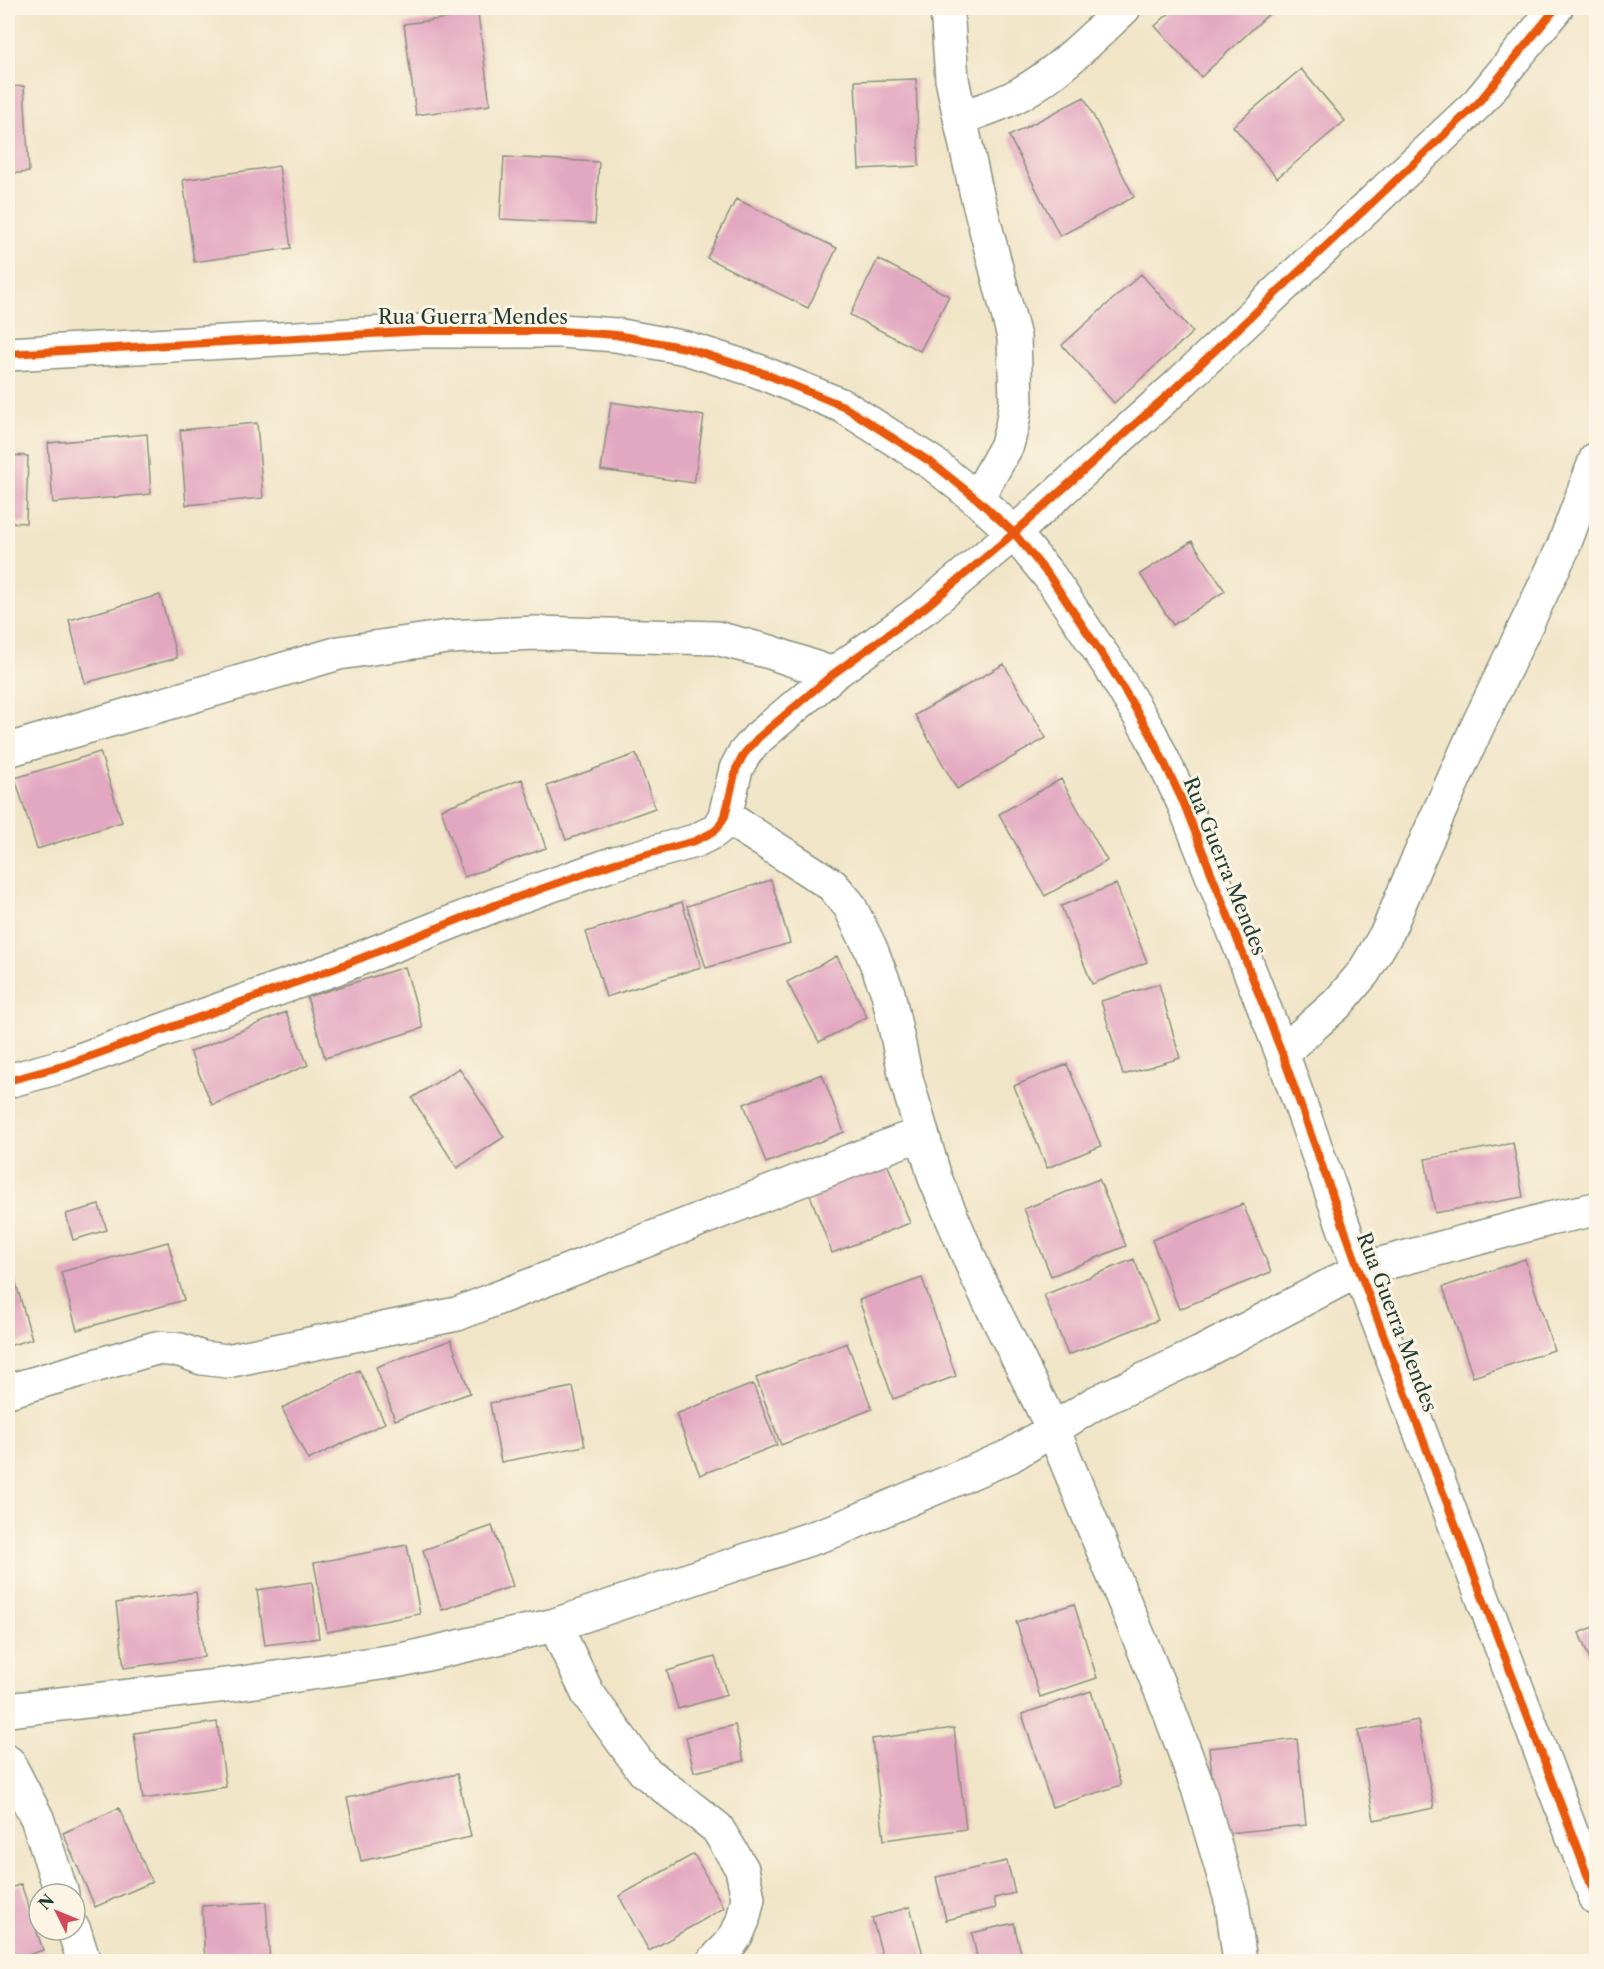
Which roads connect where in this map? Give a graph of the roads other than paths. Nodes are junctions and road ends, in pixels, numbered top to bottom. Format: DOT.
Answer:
graph roads {
  1 [pos="947,8"];
  2 [pos="1124,8"];
  3 [pos="1556,8"];
  4 [pos="960,118"];
  5 [pos="8,354"];
  6 [pos="1596,459"];
  7 [pos="977,499"];
  8 [pos="1014,533"];
  9 [pos="833,674"];
  10 [pos="8,750"];
  11 [pos="725,816"];
  12 [pos="1282,1053"];
  13 [pos="8,1081"];
  14 [pos="922,1133"];
  15 [pos="1596,1209"];
  16 [pos="1359,1270"];
  17 [pos="8,1391"];
  18 [pos="1053,1429"];
  19 [pos="555,1625"];
  20 [pos="8,1710"];
  21 [pos="8,1762"];
  22 [pos="58,1882"];
  23 [pos="1596,1898"];
  24 [pos="78,1942"];
  25 [pos="84,1962"];
  26 [pos="713,1962"];
  27 [pos="1240,1962"];
  1 -- 4 [label="street"];
  2 -- 4 [label="street"];
  3 -- 8 [label="street"];
  4 -- 7 [label="street"];
  5 -- 7 [label="street, Rua Guerra Mendes"];
  6 -- 12 [label="street"];
  7 -- 8 [label="street, Rua Guerra Mendes"];
  8 -- 9 [label="street"];
  8 -- 12 [label="street, Rua Guerra Mendes"];
  9 -- 10 [label="street"];
  9 -- 11 [label="street"];
  11 -- 13 [label="street"];
  11 -- 14 [label="street"];
  12 -- 16 [label="street, Rua Guerra Mendes"];
  14 -- 17 [label="street"];
  14 -- 18 [label="street"];
  15 -- 16 [label="street"];
  16 -- 18 [label="street"];
  16 -- 23 [label="street, Rua Guerra Mendes"];
  18 -- 19 [label="street"];
  18 -- 27 [label="street"];
  19 -- 20 [label="street"];
  19 -- 26 [label="street"];
  21 -- 22 [label="street"];
  24 -- 25 [label="street"];
}
